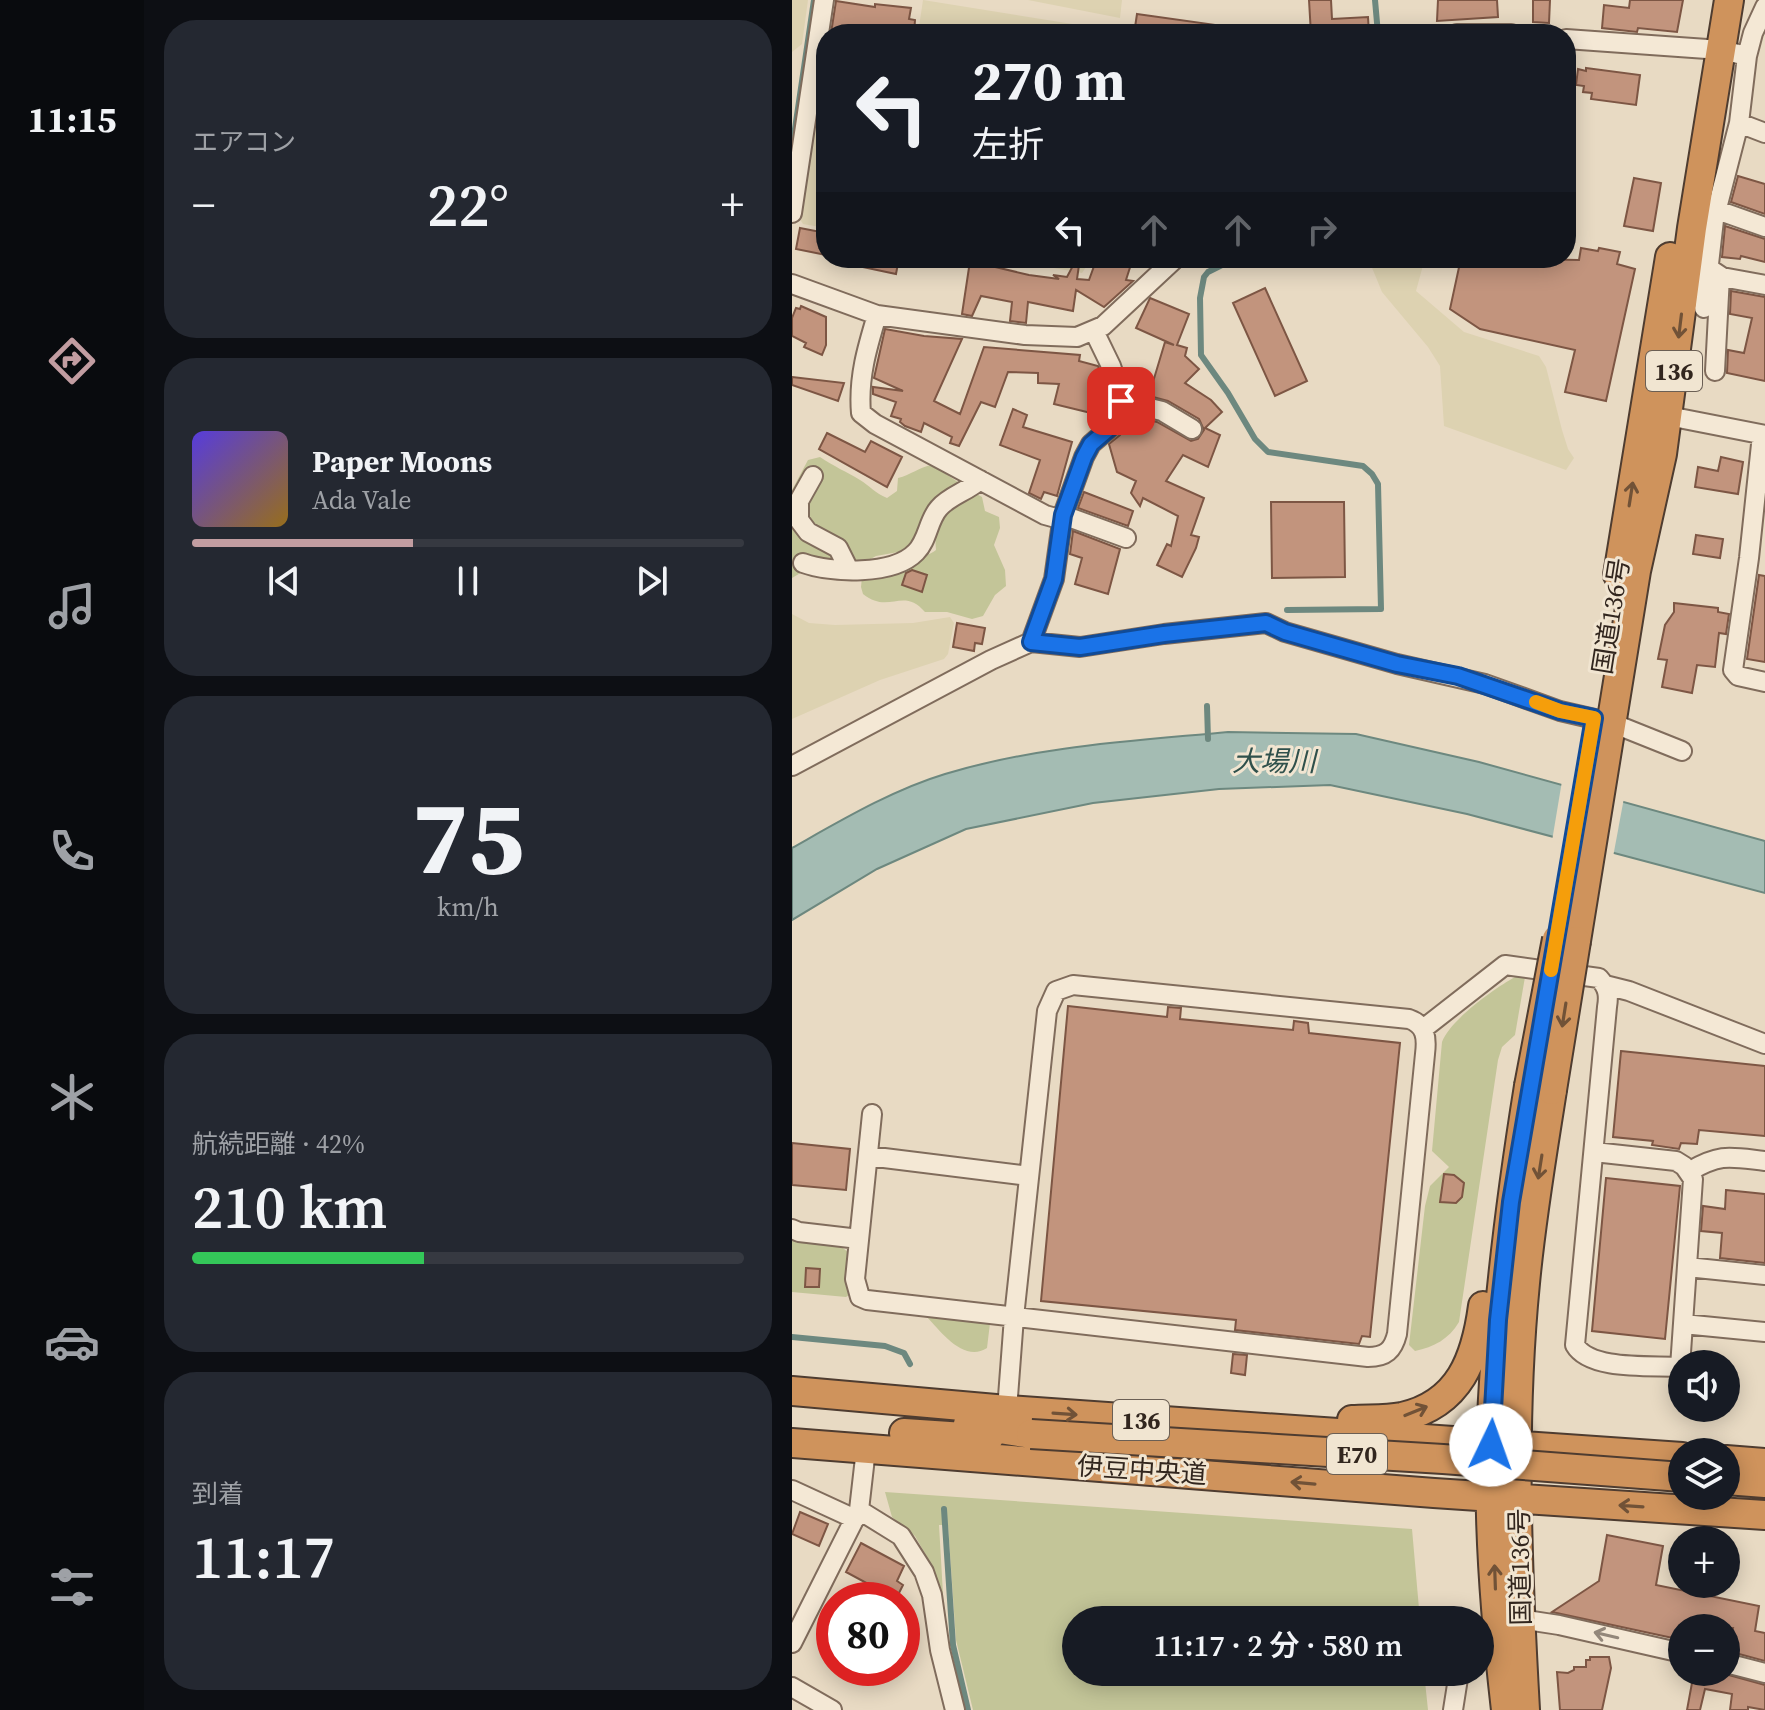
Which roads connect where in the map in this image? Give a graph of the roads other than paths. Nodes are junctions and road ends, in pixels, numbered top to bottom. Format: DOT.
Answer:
graph roads {
  1 [pos="824,0"];
  2 [pos="1714,0"];
  3 [pos="1729,0"];
  4 [pos="1765,7"];
  5 [pos="820,24"];
  6 [pos="1576,40"];
  7 [pos="1725,52"];
  8 [pos="816,53"];
  9 [pos="1739,123"];
  10 [pos="1765,133"];
  11 [pos="1717,210"];
  12 [pos="792,213"];
  13 [pos="1765,227"];
  14 [pos="1165,268"];
  15 [pos="1714,271"];
  16 [pos="792,284"];
  17 [pos="1765,285"];
  18 [pos="1704,308"];
  19 [pos="877,315"];
  20 [pos="1094,331"];
  21 [pos="1715,371"];
  22 [pos="1121,401"];
  23 [pos="1656,413"];
  24 [pos="1192,429"];
  25 [pos="1763,435"];
  26 [pos="813,476"];
  27 [pos="980,480"];
  28 [pos="1063,518"];
  29 [pos="1126,538"];
  30 [pos="1757,559"];
  31 [pos="803,563"];
  32 [pos="849,570"];
  33 [pos="1031,642"];
  34 [pos="1765,682"];
  35 [pos="1601,730"];
  36 [pos="1682,751"];
  37 [pos="792,766"];
  38 [pos="1605,985"];
  39 [pos="1423,1029"];
  40 [pos="1765,1044"];
  41 [pos="1541,1088"];
  42 [pos="872,1114"];
  43 [pos="1594,1152"];
  44 [pos="868,1156"];
  45 [pos="1765,1161"];
  46 [pos="1690,1171"];
  47 [pos="1029,1176"];
  48 [pos="1511,1202"];
  49 [pos="792,1229"];
  50 [pos="859,1239"];
  51 [pos="1687,1267"];
  52 [pos="1765,1275"];
  53 [pos="1014,1317"];
  54 [pos="1683,1324"];
  55 [pos="1765,1332"];
  56 [pos="792,1391"];
  57 [pos="1007,1410"];
  58 [pos="792,1411"];
  59 [pos="1144,1420"];
  60 [pos="792,1425"];
  61 [pos="1031,1434"];
  62 [pos="792,1443"];
  63 [pos="1504,1445"];
  64 [pos="866,1449"];
  65 [pos="1668,1456"];
  66 [pos="1745,1464"];
  67 [pos="1668,1476"];
  68 [pos="1765,1483"];
  69 [pos="792,1490"];
  70 [pos="1505,1497"];
  71 [pos="857,1514"];
  72 [pos="1765,1515"];
  73 [pos="1499,1630"];
  74 [pos="792,1643"];
  75 [pos="1668,1650"];
  76 [pos="1740,1667"];
  77 [pos="1765,1673"];
  78 [pos="1457,1686"];
  79 [pos="792,1687"];
  80 [pos="832,1710"];
  81 [pos="955,1710"];
  82 [pos="1453,1710"];
  83 [pos="1506,1710"];
  84 [pos="1525,1710"];
  1 -- 5 [label="street"];
  2 -- 7 [label="highway, 国道136号 / 136"];
  3 -- 7 [label="highway, 国道136号 / 136"];
  4 -- 7 [label="street"];
  6 -- 7 [label="street"];
  7 -- 9 [label="street"];
  7 -- 23 [label="highway, 国道136号 / 136"];
  8 -- 12 [label="street"];
  9 -- 10 [label="street"];
  9 -- 11 [label="street"];
  11 -- 13 [label="street"];
  11 -- 15 [label="street"];
  14 -- 20 [label="street"];
  15 -- 17 [label="street"];
  15 -- 18 [label="street"];
  15 -- 21 [label="street"];
  16 -- 19 [label="street"];
  19 -- 20 [label="street"];
  19 -- 27 [label="street"];
  20 -- 22 [label="street"];
  22 -- 24 [label="street"];
  22 -- 28 [label="street"];
  23 -- 25 [label="street"];
  23 -- 35 [label="highway, 国道136号 / 136"];
  25 -- 30 [label="street"];
  26 -- 32 [label="street"];
  27 -- 28 [label="street"];
  27 -- 32 [label="street"];
  28 -- 29 [label="street"];
  28 -- 33 [label="street"];
  30 -- 34 [label="street"];
  31 -- 32 [label="street"];
  33 -- 35 [label="street"];
  33 -- 37 [label="street"];
  35 -- 36 [label="street"];
  35 -- 41 [label="highway, 国道136号 / 136, bridge"];
  38 -- 39 [label="street"];
  38 -- 40 [label="street"];
  38 -- 43 [label="street"];
  39 -- 47 [label="street"];
  39 -- 53 [label="street"];
  41 -- 48 [label="highway, 国道136号 / 136"];
  41 -- 63 [label="highway, 国道136号 / 136, one-way"];
  42 -- 44 [label="street"];
  43 -- 46 [label="street"];
  43 -- 54 [label="street"];
  44 -- 47 [label="street"];
  44 -- 50 [label="street"];
  45 -- 46 [label="street"];
  46 -- 51 [label="street"];
  47 -- 53 [label="street"];
  59 -- 48 [label="highway, one-way"];
  48 -- 63 [label="highway, 国道136号 / 136"];
  49 -- 50 [label="street"];
  50 -- 53 [label="street"];
  51 -- 52 [label="street"];
  51 -- 54 [label="street"];
  53 -- 57 [label="street"];
  54 -- 55 [label="street"];
  56 -- 57 [label="highway, 伊豆中央道 / 136"];
  57 -- 59 [label="highway, 伊豆中央道 / 136, one-way"];
  58 -- 61 [label="highway"];
  59 -- 63 [label="highway, 伊豆中央道 / 136"];
  60 -- 61 [label="highway"];
  61 -- 67 [label="highway, E70, bridge"];
  62 -- 64 [label="highway, 伊豆中央道 / 136"];
  63 -- 65 [label="highway, 136"];
  63 -- 70 [label="highway, 国道136号 / 136"];
  70 -- 64 [label="highway, 伊豆中央道 / 136, one-way"];
  64 -- 71 [label="street"];
  66 -- 68 [label="highway"];
  69 -- 71 [label="street"];
  72 -- 70 [label="highway, 136, one-way"];
  70 -- 73 [label="highway, 国道136号 / 136"];
  71 -- 74 [label="street"];
  71 -- 81 [label="street"];
  75 -- 73 [label="street, one-way"];
  73 -- 83 [label="highway, 国道136号 / 136"];
  73 -- 84 [label="highway, 国道136号 / 136"];
  76 -- 77 [label="street"];
  78 -- 82 [label="street"];
  79 -- 80 [label="street"];
}
